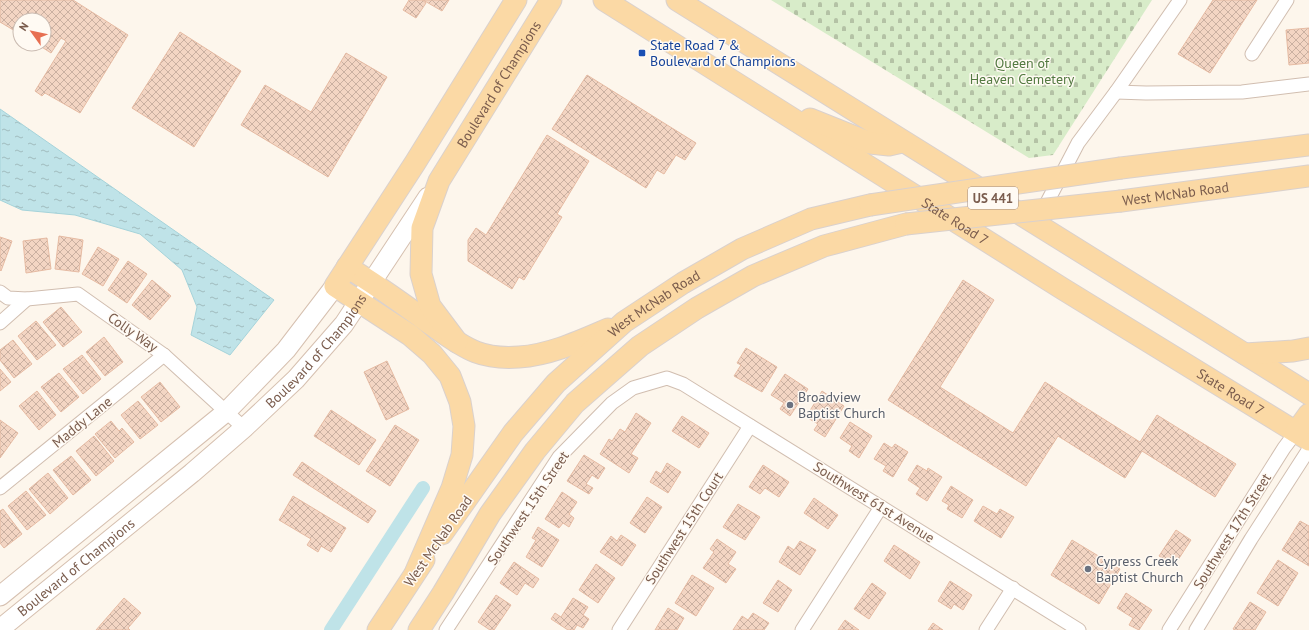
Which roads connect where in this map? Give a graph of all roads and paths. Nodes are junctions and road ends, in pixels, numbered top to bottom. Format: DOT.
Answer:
graph roads {
  1 [pos="516,0"];
  2 [pos="550,0"];
  3 [pos="604,0"];
  4 [pos="677,0"];
  5 [pos="1180,0"];
  6 [pos="1287,0"];
  7 [pos="1252,54"];
  8 [pos="1309,84"];
  9 [pos="1116,92"];
  10 [pos="761,100"];
  11 [pos="902,142"];
  12 [pos="1309,145"];
  13 [pos="1309,176"];
  14 [pos="1277,180"];
  15 [pos="439,181"];
  16 [pos="1309,189"];
  17 [pos="1035,224"];
  18 [pos="347,266"];
  19 [pos="372,282"];
  20 [pos="335,286"];
  21 [pos="0,292"];
  22 [pos="27,299"];
  23 [pos="359,303"];
  24 [pos="624,322"];
  25 [pos="0,323"];
  26 [pos="457,342"];
  27 [pos="1309,348"];
  28 [pos="164,354"];
  29 [pos="1245,354"];
  30 [pos="667,378"];
  31 [pos="1309,394"];
  32 [pos="226,412"];
  33 [pos="1309,414"];
  34 [pos="750,426"];
  35 [pos="244,428"];
  36 [pos="1302,436"];
  37 [pos="1309,449"];
  38 [pos="1,486"];
  39 [pos="881,507"];
  40 [pos="1238,521"];
  41 [pos="1251,538"];
  42 [pos="416,571"];
  43 [pos="1013,588"];
  44 [pos="0,596"];
  45 [pos="0,629"];
  46 [pos="378,630"];
  47 [pos="419,630"];
  48 [pos="446,630"];
  49 [pos="619,630"];
  50 [pos="802,630"];
  51 [pos="986,630"];
  52 [pos="1079,630"];
  53 [pos="1169,630"];
  54 [pos="1196,630"];
  1 -- 18 [label="main road, Boulevard of Champions"];
  2 -- 15 [label="main road, Boulevard of Champions"];
  3 -- 10 [label="main road, State Road 7 / US 441"];
  4 -- 11 [label="main road, US 441"];
  5 -- 9 [label="street"];
  6 -- 7 [label="street"];
  8 -- 9 [label="street"];
  9 -- 17 [label="street"];
  10 -- 11 [label="main road"];
  10 -- 36 [label="main road, State Road 7 / US 441"];
  11 -- 17 [label="main road, US 441"];
  12 -- 24 [label="main road, West McNab Road, bridge"];
  13 -- 14 [label="main road, West McNab Road"];
  14 -- 16 [label="main road"];
  14 -- 47 [label="main road, West McNab Road, bridge"];
  15 -- 19 [label="street, Boulevard of Champions"];
  15 -- 26 [label="main road"];
  17 -- 29 [label="main road, US 441"];
  18 -- 19 [label="main road"];
  18 -- 20 [label="main road, Boulevard of Champions"];
  19 -- 23 [label="street, Boulevard of Champions"];
  19 -- 26 [label="main road"];
  20 -- 23 [label="main road"];
  20 -- 32 [label="street, Boulevard of Champions"];
  21 -- 22 [label="street, Colly Way"];
  22 -- 25 [label="street"];
  22 -- 28 [label="street, Colly Way"];
  23 -- 35 [label="street, Boulevard of Champions"];
  23 -- 42 [label="main road"];
  24 -- 26 [label="main road"];
  24 -- 42 [label="main road, West McNab Road"];
  27 -- 29 [label="main road"];
  28 -- 32 [label="street, Colly Way"];
  28 -- 38 [label="street, Maddy Lane"];
  29 -- 31 [label="main road, US 441"];
  30 -- 34 [label="street, Southwest 61st Avenue"];
  30 -- 48 [label="street, Southwest 15th Street"];
  32 -- 35 [label="street, Colly Way"];
  32 -- 44 [label="street, Boulevard of Champions"];
  33 -- 36 [label="main road"];
  34 -- 39 [label="street, Southwest 61st Avenue"];
  34 -- 49 [label="street, Southwest 15th Court"];
  35 -- 45 [label="street, Boulevard of Champions"];
  36 -- 40 [label="street, Southwest 17th Street"];
  37 -- 41 [label="street, Southwest 17th Street"];
  39 -- 43 [label="street, Southwest 61st Avenue"];
  39 -- 50 [label="street"];
  40 -- 41 [label="street"];
  40 -- 53 [label="street, Southwest 17th Street"];
  41 -- 54 [label="street, Southwest 17th Street"];
  42 -- 46 [label="main road, West McNab Road"];
  43 -- 51 [label="street"];
  43 -- 52 [label="street, Southwest 61st Avenue"];
}
